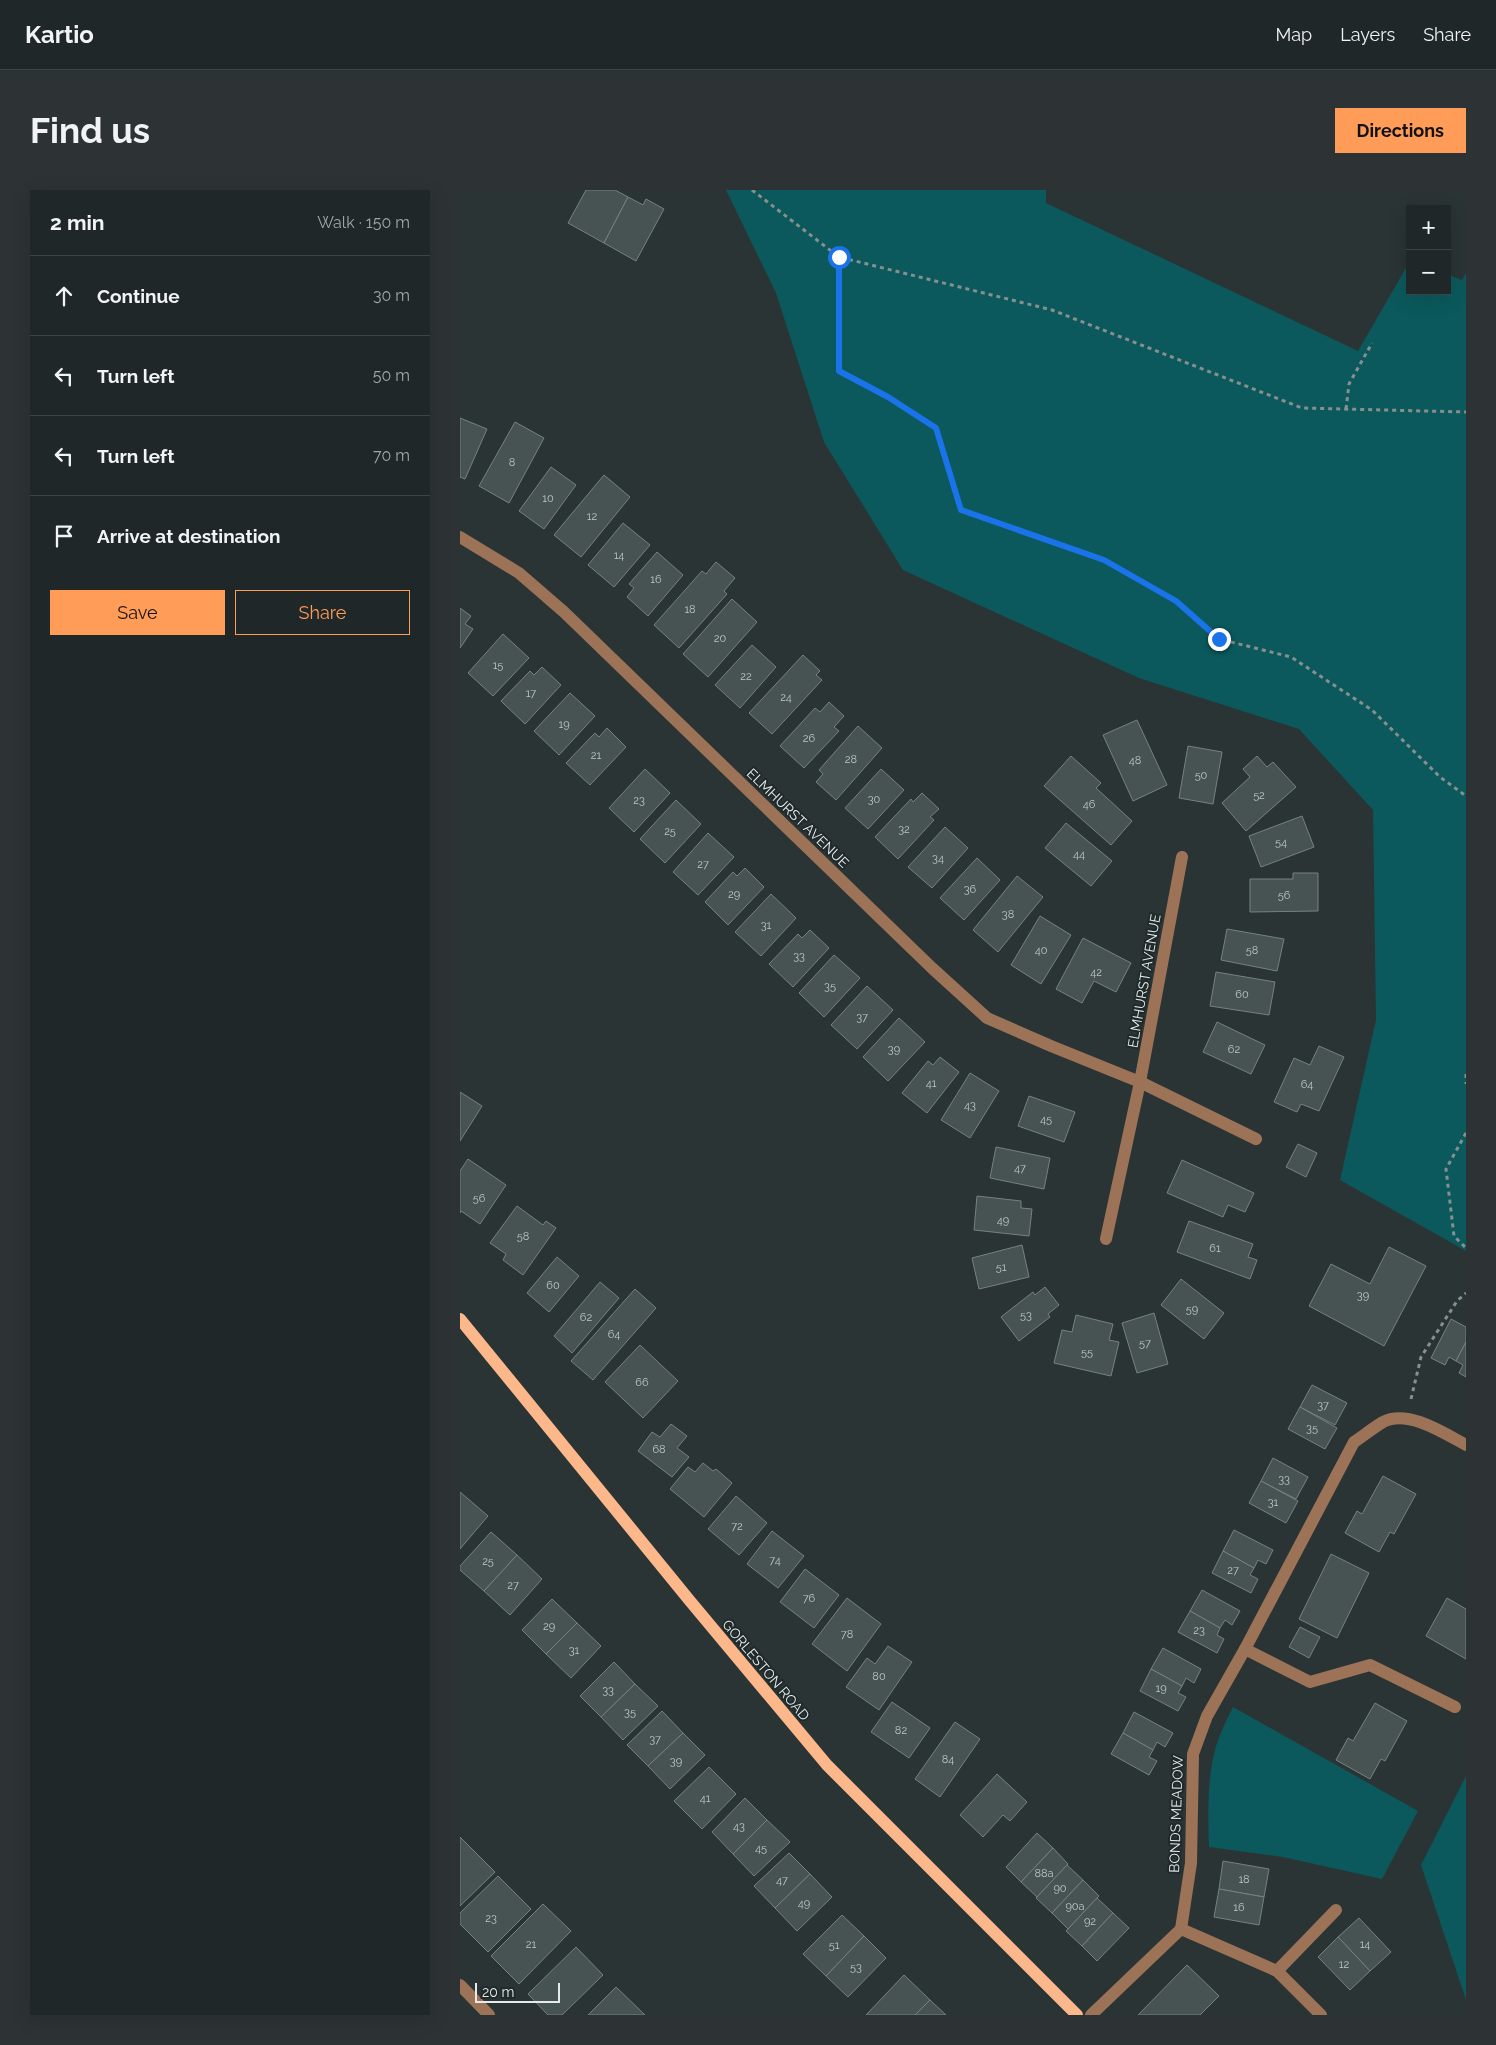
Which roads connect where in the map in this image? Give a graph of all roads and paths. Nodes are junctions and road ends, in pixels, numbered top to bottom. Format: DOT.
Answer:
graph roads {
  1 [pos="752,190"];
  2 [pos="839,257"];
  3 [pos="1372,343"];
  4 [pos="1346,409"];
  5 [pos="1466,412"];
  6 [pos="460,537"];
  7 [pos="1466,796"];
  8 [pos="1182,857"];
  9 [pos="1466,1074"];
  10 [pos="1140,1082"];
  11 [pos="1466,1084"];
  12 [pos="1466,1133"];
  13 [pos="1256,1139"];
  14 [pos="1106,1239"];
  15 [pos="1466,1248"];
  16 [pos="1466,1293"];
  17 [pos="460,1319"];
  18 [pos="1407,1419"];
  19 [pos="1466,1445"];
  20 [pos="1245,1649"];
  21 [pos="1455,1707"];
  22 [pos="1336,1910"];
  23 [pos="1181,1929"];
  24 [pos="1277,1971"];
  25 [pos="460,1986"];
  26 [pos="489,2015"];
  27 [pos="1077,2015"];
  28 [pos="1091,2015"];
  29 [pos="1321,2015"];
  1 -- 2 [label="path"];
  2 -- 4 [label="path"];
  2 -- 7 [label="path"];
  3 -- 4 [label="path"];
  4 -- 5 [label="path"];
  6 -- 10 [label="street, ELMHURST AVENUE"];
  8 -- 10 [label="street, ELMHURST AVENUE"];
  9 -- 11 [label="path"];
  10 -- 13 [label="street, ELMHURST AVENUE"];
  10 -- 14 [label="street, ELMHURST AVENUE"];
  12 -- 15 [label="path"];
  16 -- 18 [label="path"];
  17 -- 27 [label="main road, GORLESTON ROAD"];
  18 -- 19 [label="street, BONDS MEADOW"];
  18 -- 20 [label="street, BONDS MEADOW"];
  20 -- 21 [label="street"];
  20 -- 23 [label="street, BONDS MEADOW"];
  22 -- 24 [label="street"];
  23 -- 24 [label="street"];
  23 -- 28 [label="street"];
  24 -- 29 [label="street"];
  25 -- 26 [label="street"];
}
